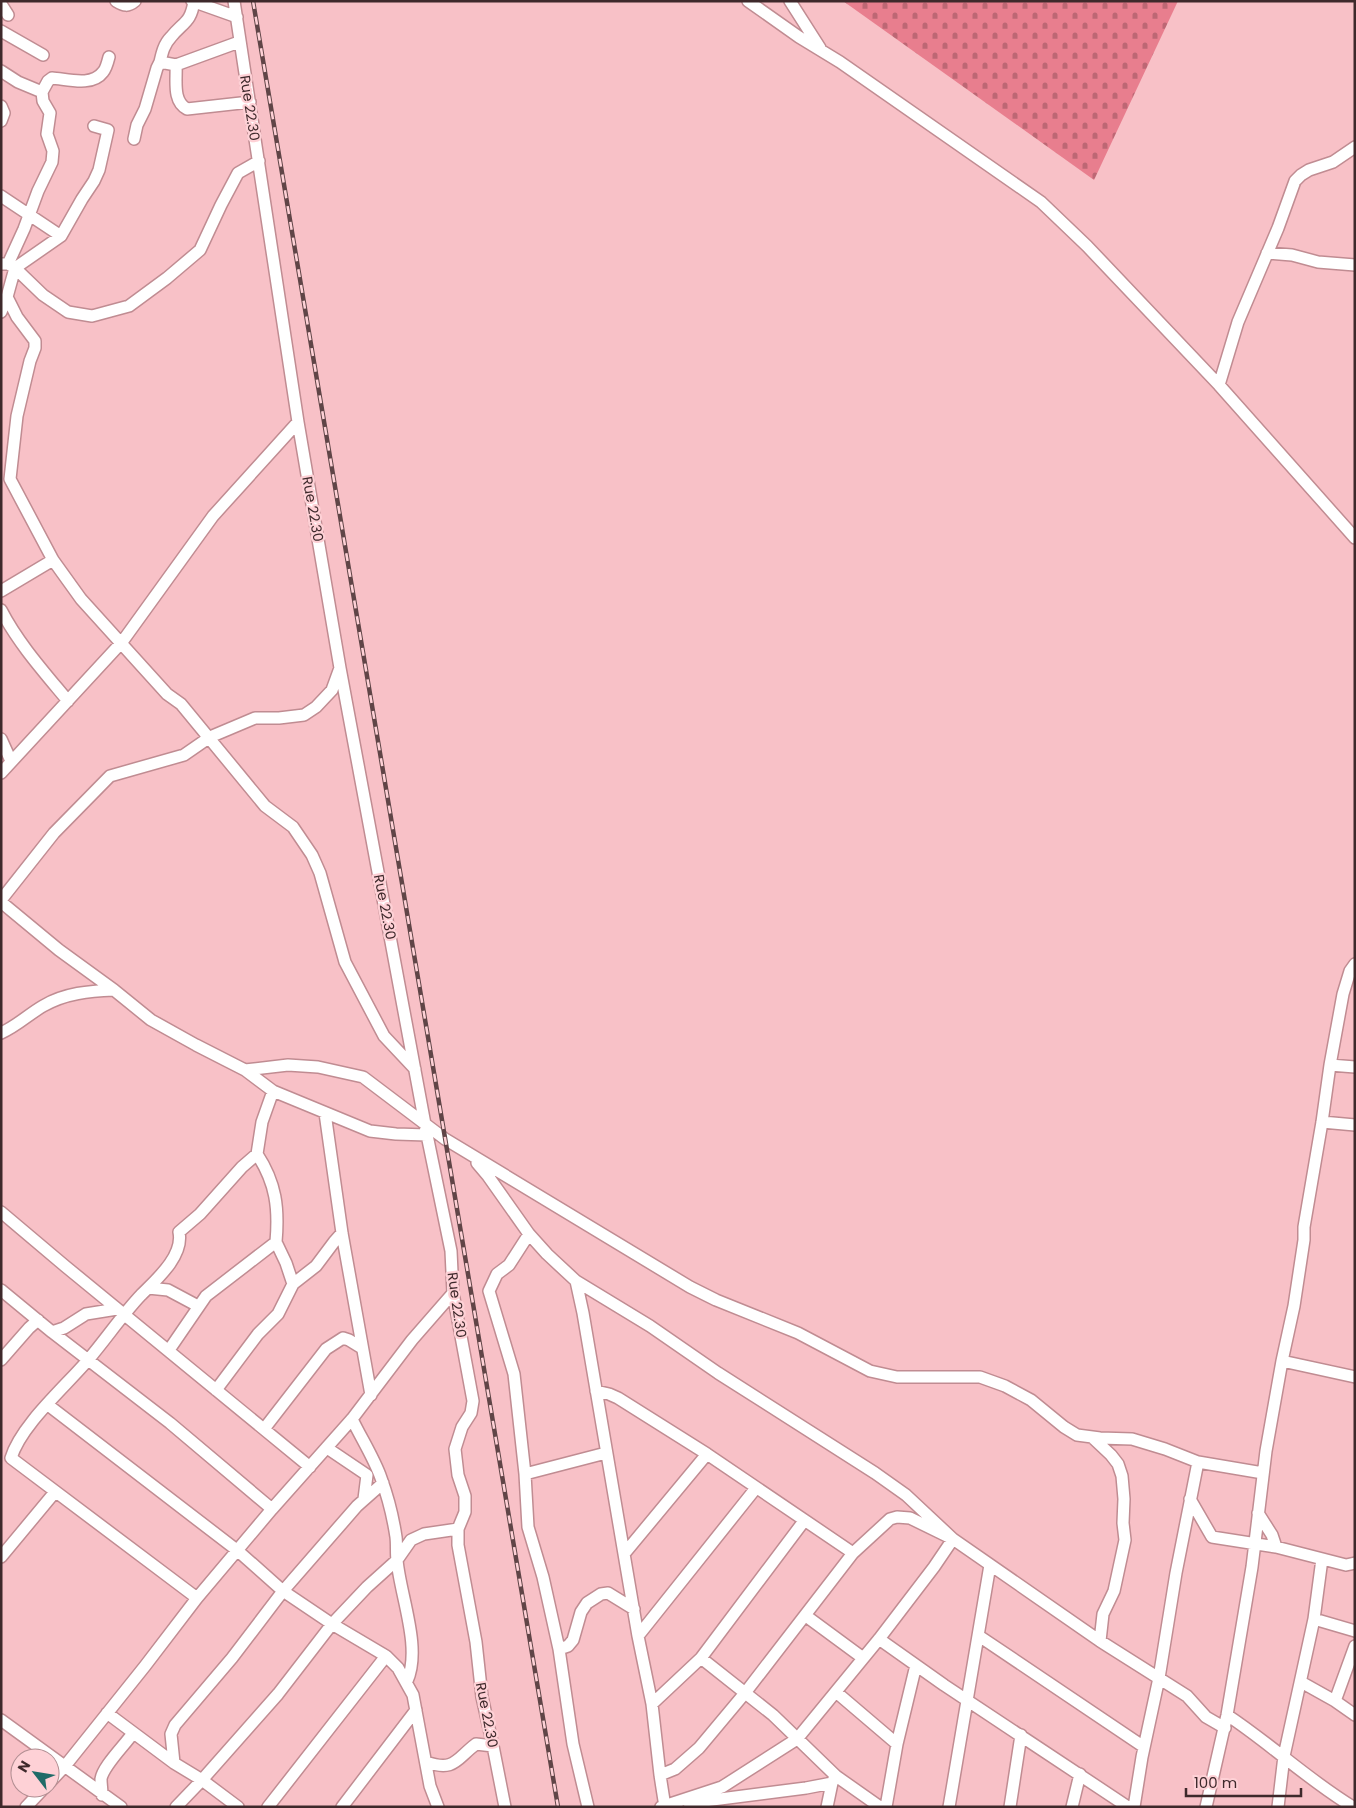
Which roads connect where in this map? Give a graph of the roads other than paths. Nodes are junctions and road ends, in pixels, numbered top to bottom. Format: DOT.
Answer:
graph roads {
  1 [pos="116,1"];
  2 [pos="135,1"];
  3 [pos="234,1"];
  4 [pos="748,1"];
  5 [pos="790,1"];
  6 [pos="193,2"];
  7 [pos="1,4"];
  8 [pos="8,15"];
  9 [pos="237,17"];
  10 [pos="1,31"];
  11 [pos="240,42"];
  12 [pos="821,50"];
  13 [pos="43,55"];
  14 [pos="109,57"];
  15 [pos="160,62"];
  16 [pos="176,65"];
  17 [pos="1,71"];
  18 [pos="42,92"];
  19 [pos="250,102"];
  20 [pos="1,106"];
  21 [pos="1,121"];
  22 [pos="94,126"];
  23 [pos="134,139"];
  24 [pos="1355,147"];
  25 [pos="259,161"];
  26 [pos="1,196"];
  27 [pos="29,213"];
  28 [pos="61,236"];
  29 [pos="1267,253"];
  30 [pos="1355,265"];
  31 [pos="8,266"];
  32 [pos="7,296"];
  33 [pos="1,312"];
  34 [pos="1218,386"];
  35 [pos="298,422"];
  36 [pos="6,479"];
  37 [pos="1355,538"];
  38 [pos="53,560"];
  39 [pos="1,591"];
  40 [pos="1,610"];
  41 [pos="122,642"];
  42 [pos="340,668"];
  43 [pos="68,701"];
  44 [pos="210,737"];
  45 [pos="1,739"];
  46 [pos="11,761"];
  47 [pos="1,774"];
  48 [pos="1,901"];
  49 [pos="1355,964"];
  50 [pos="114,990"];
  51 [pos="1,1033"];
  52 [pos="1330,1065"];
  53 [pos="1355,1067"];
  54 [pos="245,1070"];
  55 [pos="416,1070"];
  56 [pos="272,1091"];
  57 [pos="325,1113"];
  58 [pos="1322,1122"];
  59 [pos="1355,1125"];
  60 [pos="426,1130"];
  61 [pos="257,1154"];
  62 [pos="469,1154"];
  63 [pos="1,1212"];
  64 [pos="342,1233"];
  65 [pos="529,1234"];
  66 [pos="276,1242"];
  67 [pos="576,1281"];
  68 [pos="293,1284"];
  69 [pos="148,1288"];
  70 [pos="1,1290"];
  71 [pos="453,1293"];
  72 [pos="198,1306"];
  73 [pos="121,1312"];
  74 [pos="356,1316"];
  75 [pos="38,1320"];
  76 [pos="52,1332"];
  77 [pos="342,1338"];
  78 [pos="362,1348"];
  79 [pos="169,1350"];
  80 [pos="1,1360"];
  81 [pos="87,1361"];
  82 [pos="1282,1361"];
  83 [pos="1355,1377"];
  84 [pos="216,1390"];
  85 [pos="596,1391"];
  86 [pos="371,1395"];
  87 [pos="48,1405"];
  88 [pos="352,1419"];
  89 [pos="264,1429"];
  90 [pos="1093,1438"];
  91 [pos="327,1448"];
  92 [pos="606,1453"];
  93 [pos="707,1454"];
  94 [pos="6,1461"];
  95 [pos="1198,1462"];
  96 [pos="310,1467"];
  97 [pos="1263,1473"];
  98 [pos="525,1474"];
  99 [pos="383,1483"];
  100 [pos="756,1488"];
  101 [pos="55,1492"];
  102 [pos="364,1499"];
  103 [pos="1190,1500"];
  104 [pos="272,1509"];
  105 [pos="1258,1513"];
  106 [pos="804,1521"];
  107 [pos="458,1529"];
  108 [pos="953,1540"];
  109 [pos="1254,1543"];
  110 [pos="1276,1547"];
  111 [pos="238,1551"];
  112 [pos="853,1553"];
  113 [pos="624,1554"];
  114 [pos="1,1557"];
  115 [pos="1322,1559"];
  116 [pos="397,1560"];
  117 [pos="1355,1563"];
  118 [pos="990,1565"];
  119 [pos="283,1591"];
  120 [pos="197,1598"];
  121 [pos="634,1609"];
  122 [pos="806,1616"];
  123 [pos="1314,1618"];
  124 [pos="332,1624"];
  125 [pos="1355,1631"];
  126 [pos="638,1636"];
  127 [pos="979,1636"];
  128 [pos="880,1638"];
  129 [pos="1100,1640"];
  130 [pos="1355,1646"];
  131 [pos="558,1649"];
  132 [pos="386,1656"];
  133 [pos="701,1658"];
  134 [pos="863,1658"];
  135 [pos="916,1666"];
  136 [pos="1159,1678"];
  137 [pos="406,1681"];
  138 [pos="1301,1682"];
  139 [pos="836,1692"];
  140 [pos="745,1693"];
  141 [pos="968,1701"];
  142 [pos="1335,1701"];
  143 [pos="652,1704"];
  144 [pos="416,1710"];
  145 [pos="106,1713"];
  146 [pos="1355,1715"];
  147 [pos="1227,1716"];
  148 [pos="1,1720"];
  149 [pos="1225,1728"];
  150 [pos="133,1734"];
  151 [pos="1022,1735"];
  152 [pos="797,1739"];
  153 [pos="897,1744"];
  154 [pos="493,1746"];
  155 [pos="1144,1747"];
  156 [pos="1284,1756"];
  157 [pos="174,1762"];
  158 [pos="426,1762"];
  159 [pos="65,1766"];
  160 [pos="60,1771"];
  161 [pos="1080,1774"];
  162 [pos="660,1775"];
  163 [pos="834,1779"];
  164 [pos="202,1780"];
  165 [pos="102,1795"];
  166 [pos="663,1806"];
  167 [pos="121,1807"];
  168 [pos="176,1807"];
  169 [pos="238,1807"];
  170 [pos="268,1807"];
  171 [pos="342,1807"];
  172 [pos="438,1807"];
  173 [pos="505,1807"];
  174 [pos="588,1807"];
  175 [pos="827,1807"];
  176 [pos="880,1807"];
  177 [pos="886,1807"];
  178 [pos="949,1807"];
  179 [pos="1010,1807"];
  180 [pos="1072,1807"];
  181 [pos="1128,1807"];
  182 [pos="1134,1807"];
  183 [pos="1206,1807"];
  184 [pos="1278,1807"];
  185 [pos="1353,1807"];
  1 -- 2 [label="street"];
  3 -- 9 [label="street, Rue 22.30"];
  4 -- 12 [label="street"];
  5 -- 12 [label="street"];
  6 -- 9 [label="street"];
  6 -- 15 [label="street"];
  7 -- 8 [label="street"];
  9 -- 11 [label="street, Rue 22.30"];
  10 -- 13 [label="street"];
  11 -- 16 [label="street"];
  11 -- 19 [label="street, Rue 22.30"];
  12 -- 34 [label="street"];
  14 -- 18 [label="street"];
  15 -- 16 [label="street"];
  15 -- 23 [label="street"];
  16 -- 19 [label="street"];
  17 -- 18 [label="street"];
  18 -- 27 [label="street"];
  19 -- 25 [label="street, Rue 22.30"];
  20 -- 21 [label="street"];
  22 -- 28 [label="street"];
  24 -- 29 [label="street"];
  25 -- 31 [label="street"];
  25 -- 35 [label="street, Rue 22.30"];
  26 -- 27 [label="street"];
  27 -- 28 [label="street"];
  27 -- 31 [label="street"];
  28 -- 31 [label="street"];
  29 -- 30 [label="street"];
  29 -- 34 [label="street"];
  31 -- 32 [label="street"];
  32 -- 33 [label="street"];
  32 -- 36 [label="street"];
  34 -- 37 [label="street"];
  35 -- 41 [label="street"];
  35 -- 42 [label="street, Rue 22.30"];
  36 -- 38 [label="street"];
  38 -- 39 [label="street"];
  38 -- 41 [label="street"];
  40 -- 43 [label="street"];
  41 -- 43 [label="street"];
  41 -- 44 [label="street"];
  42 -- 44 [label="street"];
  42 -- 55 [label="street, Rue 22.30"];
  43 -- 46 [label="street"];
  44 -- 48 [label="street"];
  44 -- 55 [label="street"];
  45 -- 46 [label="street"];
  46 -- 47 [label="street"];
  48 -- 50 [label="street"];
  49 -- 52 [label="street"];
  50 -- 51 [label="street"];
  50 -- 54 [label="street"];
  52 -- 53 [label="street"];
  52 -- 58 [label="street"];
  54 -- 56 [label="street"];
  54 -- 60 [label="street"];
  55 -- 60 [label="street, Rue 22.30"];
  56 -- 57 [label="street"];
  56 -- 61 [label="street"];
  57 -- 60 [label="street"];
  57 -- 64 [label="street"];
  58 -- 59 [label="street"];
  58 -- 82 [label="street"];
  60 -- 62 [label="street"];
  60 -- 71 [label="street, Rue 22.30"];
  61 -- 66 [label="street"];
  61 -- 69 [label="street"];
  62 -- 65 [label="street"];
  62 -- 90 [label="street"];
  63 -- 73 [label="street"];
  64 -- 68 [label="street"];
  64 -- 74 [label="street"];
  65 -- 67 [label="street"];
  65 -- 98 [label="street"];
  66 -- 68 [label="street"];
  66 -- 72 [label="street"];
  67 -- 85 [label="street"];
  67 -- 108 [label="street"];
  68 -- 84 [label="street"];
  69 -- 72 [label="street"];
  69 -- 73 [label="street"];
  70 -- 75 [label="street"];
  71 -- 86 [label="street"];
  71 -- 107 [label="street, Rue 22.30"];
  72 -- 79 [label="street"];
  73 -- 76 [label="street"];
  73 -- 79 [label="street"];
  73 -- 81 [label="street"];
  74 -- 77 [label="street"];
  74 -- 78 [label="street"];
  75 -- 76 [label="street"];
  75 -- 80 [label="street"];
  76 -- 81 [label="street"];
  77 -- 78 [label="street"];
  77 -- 89 [label="street"];
  78 -- 86 [label="street"];
  79 -- 84 [label="street"];
  81 -- 87 [label="street"];
  81 -- 104 [label="street"];
  82 -- 83 [label="street"];
  82 -- 97 [label="street"];
  84 -- 89 [label="street"];
  85 -- 92 [label="street"];
  85 -- 93 [label="street"];
  86 -- 88 [label="street"];
  87 -- 94 [label="street"];
  87 -- 111 [label="street"];
  88 -- 91 [label="street"];
  88 -- 99 [label="street"];
  89 -- 96 [label="street"];
  90 -- 95 [label="street"];
  90 -- 129 [label="street"];
  91 -- 96 [label="street"];
  91 -- 102 [label="street"];
  92 -- 98 [label="street"];
  92 -- 113 [label="street"];
  93 -- 100 [label="street"];
  93 -- 113 [label="street"];
  94 -- 101 [label="street"];
  95 -- 97 [label="street"];
  95 -- 103 [label="street"];
  96 -- 104 [label="street"];
  97 -- 105 [label="street"];
  98 -- 131 [label="street"];
  99 -- 102 [label="street"];
  99 -- 116 [label="street"];
  100 -- 106 [label="street"];
  100 -- 126 [label="street"];
  101 -- 114 [label="street"];
  101 -- 120 [label="street"];
  102 -- 119 [label="street"];
  103 -- 109 [label="street"];
  103 -- 136 [label="street"];
  104 -- 111 [label="street"];
  105 -- 109 [label="street"];
  105 -- 110 [label="street"];
  106 -- 112 [label="street"];
  106 -- 133 [label="street"];
  107 -- 116 [label="street"];
  107 -- 154 [label="street, Rue 22.30"];
  108 -- 112 [label="street"];
  108 -- 118 [label="street"];
  108 -- 128 [label="street"];
  109 -- 110 [label="street"];
  109 -- 147 [label="street"];
  110 -- 115 [label="street"];
  111 -- 119 [label="street"];
  111 -- 120 [label="street"];
  112 -- 122 [label="street"];
  113 -- 121 [label="street"];
  115 -- 117 [label="street"];
  115 -- 123 [label="street"];
  116 -- 124 [label="street"];
  116 -- 137 [label="street"];
  118 -- 127 [label="street"];
  118 -- 129 [label="street"];
  119 -- 124 [label="street"];
  119 -- 157 [label="street"];
  120 -- 145 [label="street"];
  121 -- 126 [label="street"];
  121 -- 131 [label="street"];
  122 -- 134 [label="street"];
  122 -- 140 [label="street"];
  123 -- 125 [label="street"];
  123 -- 138 [label="street"];
  124 -- 132 [label="street"];
  124 -- 164 [label="street"];
  126 -- 143 [label="street"];
  127 -- 141 [label="street"];
  127 -- 155 [label="street"];
  128 -- 134 [label="street"];
  128 -- 135 [label="street"];
  129 -- 136 [label="street"];
  130 -- 142 [label="street"];
  131 -- 174 [label="street"];
  132 -- 137 [label="street"];
  132 -- 170 [label="street"];
  133 -- 140 [label="street"];
  133 -- 143 [label="street"];
  134 -- 139 [label="street"];
  135 -- 141 [label="street"];
  135 -- 153 [label="street"];
  136 -- 149 [label="street"];
  136 -- 155 [label="street"];
  137 -- 144 [label="street"];
  138 -- 142 [label="street"];
  138 -- 156 [label="street"];
  139 -- 152 [label="street"];
  139 -- 153 [label="street"];
  140 -- 152 [label="street"];
  140 -- 162 [label="street"];
  141 -- 151 [label="street"];
  141 -- 178 [label="street"];
  142 -- 146 [label="street"];
  143 -- 162 [label="street"];
  144 -- 158 [label="street"];
  144 -- 171 [label="street"];
  145 -- 150 [label="street"];
  145 -- 159 [label="street"];
  147 -- 149 [label="street"];
  147 -- 156 [label="street"];
  148 -- 159 [label="street"];
  149 -- 183 [label="street"];
  150 -- 157 [label="street"];
  150 -- 165 [label="street"];
  151 -- 161 [label="street"];
  151 -- 179 [label="street"];
  152 -- 163 [label="street"];
  152 -- 166 [label="street"];
  153 -- 177 [label="street"];
  154 -- 158 [label="street"];
  154 -- 173 [label="street, Rue 22.30"];
  155 -- 182 [label="street"];
  156 -- 184 [label="street"];
  156 -- 185 [label="street"];
  157 -- 164 [label="street"];
  158 -- 172 [label="street"];
  159 -- 160 [label="street"];
  159 -- 165 [label="street"];
  161 -- 180 [label="street"];
  161 -- 181 [label="street"];
  162 -- 166 [label="street"];
  163 -- 166 [label="street"];
  163 -- 175 [label="street"];
  163 -- 176 [label="street"];
  164 -- 168 [label="street"];
  164 -- 169 [label="street"];
  165 -- 167 [label="street"];
}
